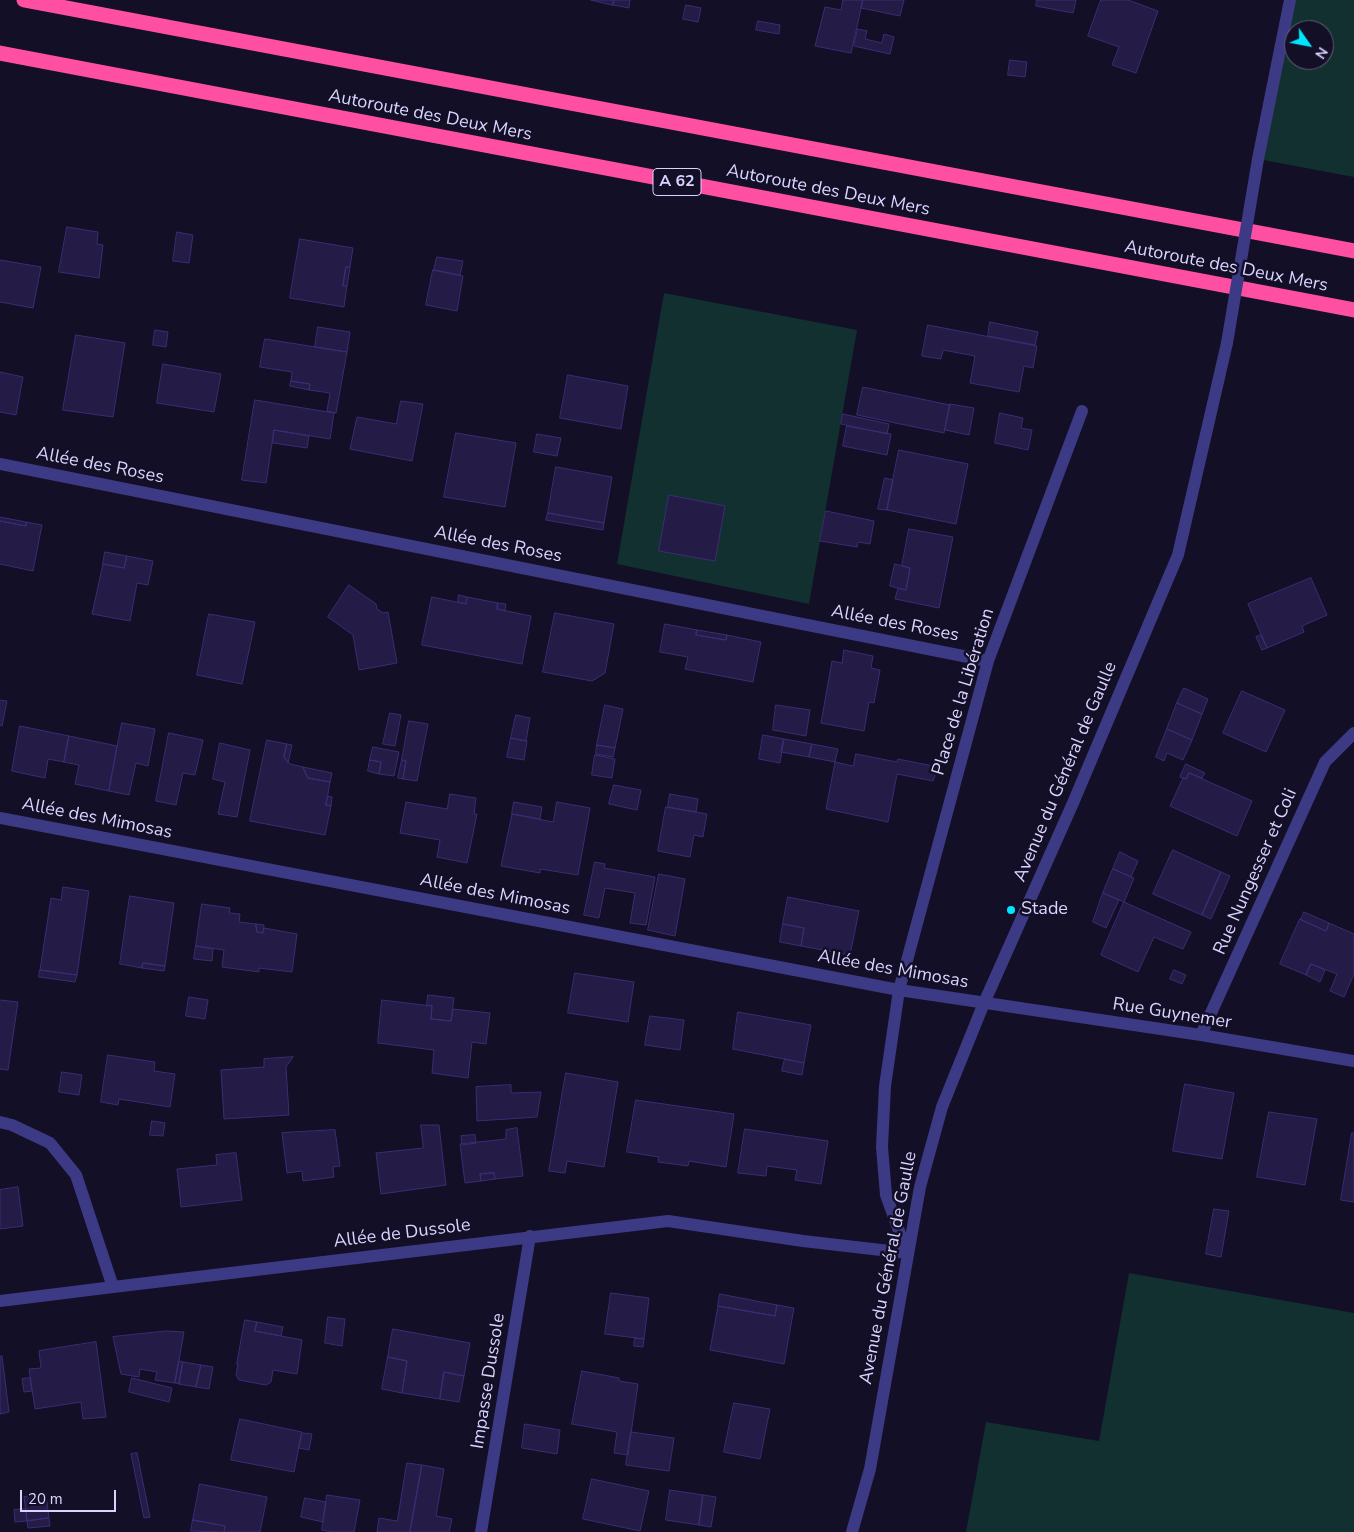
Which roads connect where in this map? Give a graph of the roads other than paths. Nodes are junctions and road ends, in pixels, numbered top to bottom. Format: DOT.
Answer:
graph roads {
  1 [pos="24,0"];
  2 [pos="1290,0"];
  3 [pos="0,54"];
  4 [pos="1354,251"];
  5 [pos="1354,310"];
  6 [pos="1082,411"];
  7 [pos="0,464"];
  8 [pos="988,661"];
  9 [pos="1354,732"];
  10 [pos="0,818"];
  11 [pos="899,990"];
  12 [pos="984,1003"];
  13 [pos="1201,1035"];
  14 [pos="1354,1061"];
  15 [pos="0,1122"];
  16 [pos="530,1236"];
  17 [pos="907,1253"];
  18 [pos="113,1287"];
  19 [pos="0,1300"];
  20 [pos="482,1532"];
  21 [pos="852,1532"];
  1 -- 4 [label="highway"];
  2 -- 12 [label="street, Avenue du Général de Gaulle, bridge"];
  3 -- 5 [label="highway, Autoroute des Deux Mers / A 62"];
  6 -- 8 [label="street, Place de la Libération"];
  7 -- 8 [label="street, Allée des Roses"];
  8 -- 11 [label="street, Place de la Libération"];
  9 -- 13 [label="street, Rue Nungesser et Coli"];
  10 -- 11 [label="street, Allée des Mimosas"];
  11 -- 12 [label="street, Allée des Mimosas"];
  11 -- 17 [label="street, Place de la Libération"];
  12 -- 13 [label="street, Rue Guynemer"];
  12 -- 17 [label="street, Avenue du Général de Gaulle"];
  13 -- 14 [label="street, Rue Guynemer"];
  15 -- 18 [label="street"];
  16 -- 17 [label="street, Allée de Dussole"];
  16 -- 18 [label="street, Allée de Dussole"];
  16 -- 20 [label="street, Impasse Dussole"];
  17 -- 21 [label="street, Avenue du Général de Gaulle"];
  18 -- 19 [label="street, Allée de Dussole"];
}
